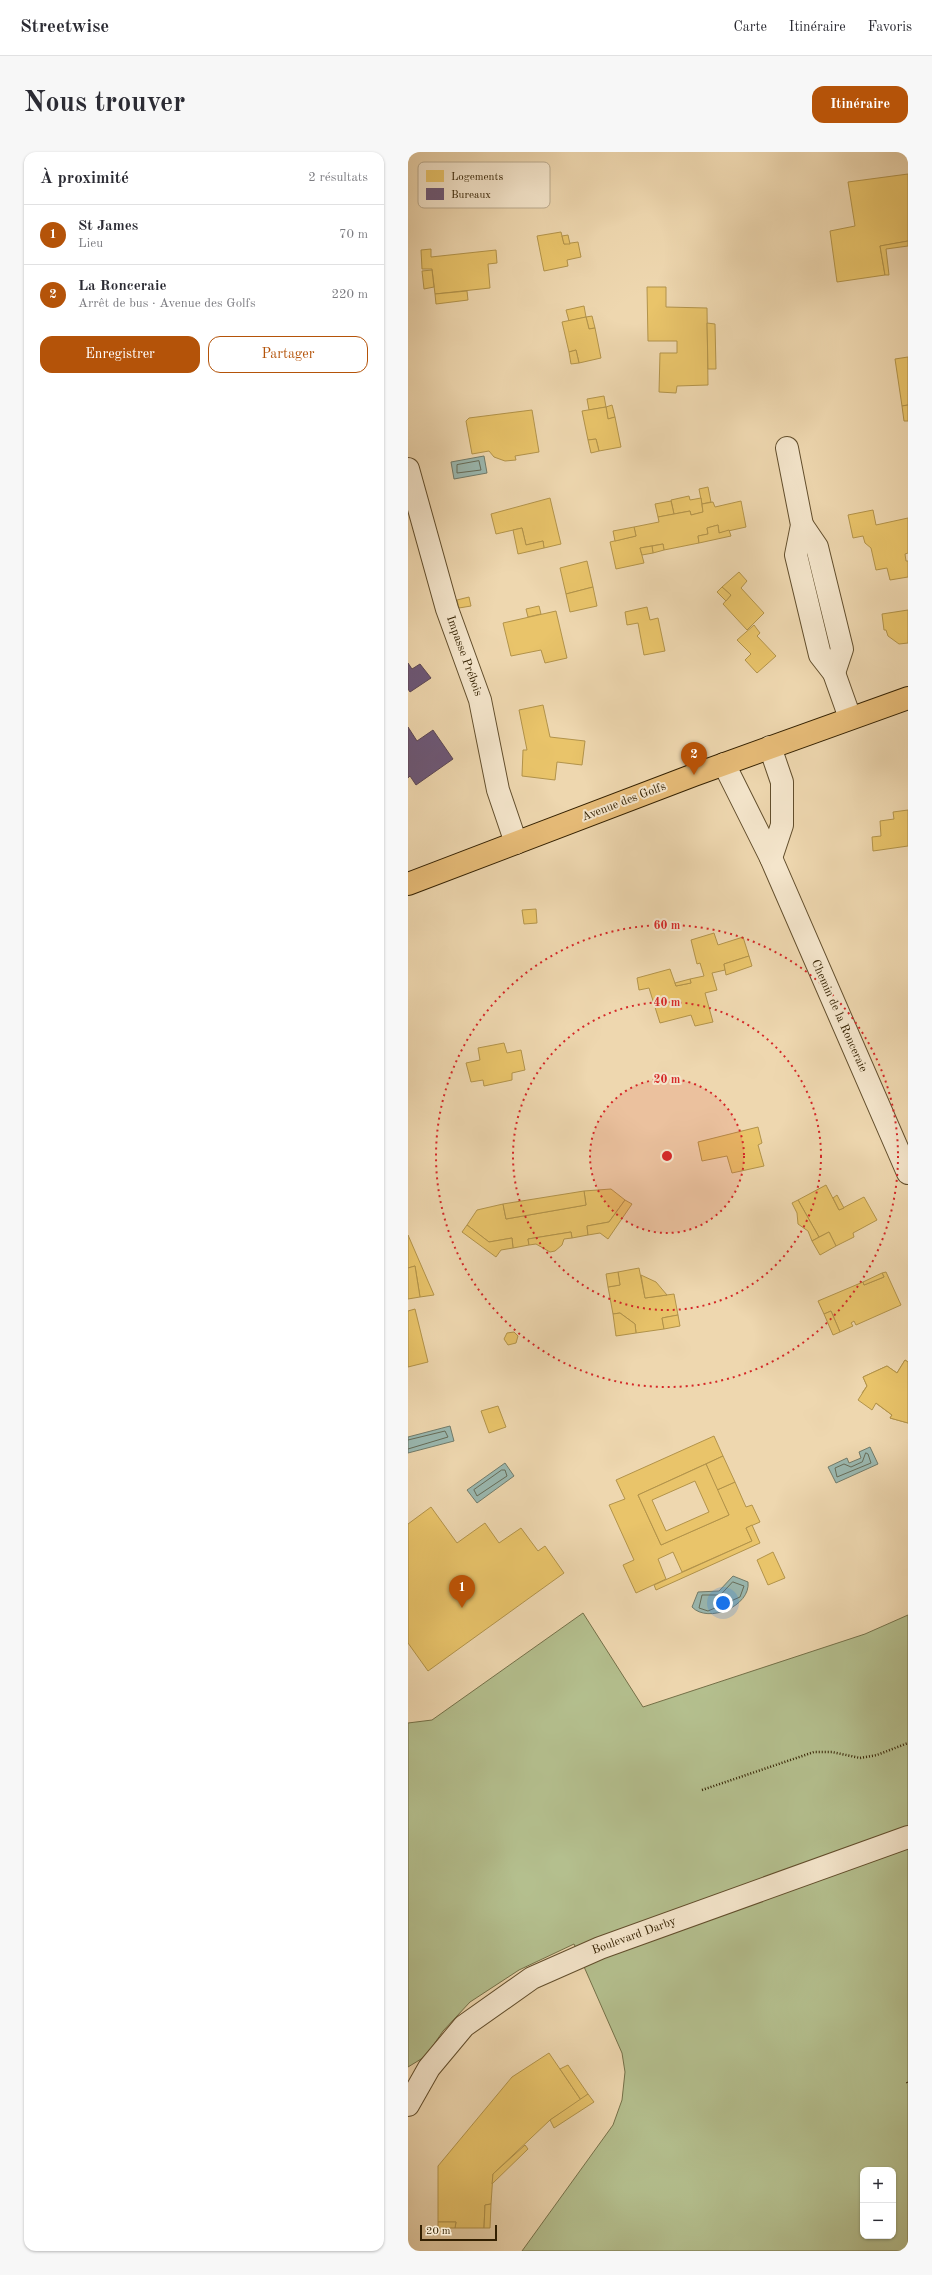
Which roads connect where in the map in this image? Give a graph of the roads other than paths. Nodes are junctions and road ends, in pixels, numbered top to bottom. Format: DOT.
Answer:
graph roads {
  1 [pos="787,448"];
  2 [pos="408,469"];
  3 [pos="908,698"];
  4 [pos="850,718"];
  5 [pos="770,747"];
  6 [pos="724,764"];
  7 [pos="516,843"];
  8 [pos="771,858"];
  9 [pos="408,884"];
  10 [pos="908,1173"];
  11 [pos="908,1837"];
  12 [pos="408,2105"];
  1 -- 4 [label="street"];
  2 -- 7 [label="street, Impasse Prébois"];
  3 -- 4 [label="main road, Avenue des Golfs"];
  4 -- 5 [label="main road, Avenue des Golfs"];
  5 -- 6 [label="main road, Avenue des Golfs"];
  5 -- 8 [label="street"];
  6 -- 7 [label="main road, Avenue des Golfs"];
  6 -- 8 [label="street, Chemin de la Ronceraie"];
  7 -- 9 [label="main road, Avenue des Golfs"];
  8 -- 10 [label="street, Chemin de la Ronceraie"];
  11 -- 12 [label="street, Boulevard Darby"];
}
